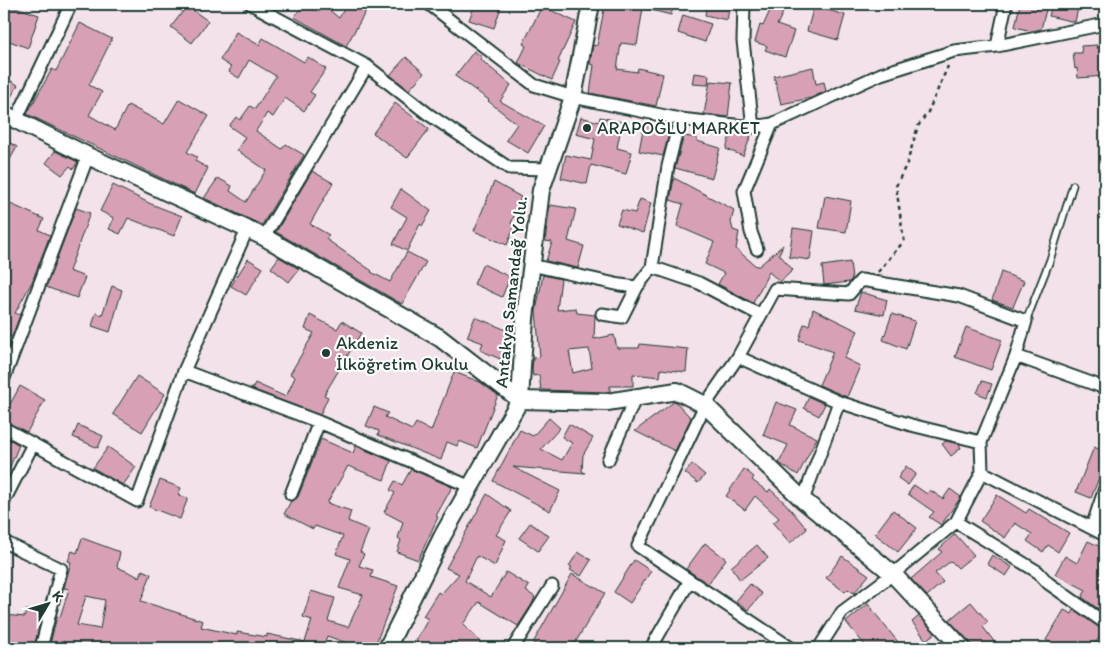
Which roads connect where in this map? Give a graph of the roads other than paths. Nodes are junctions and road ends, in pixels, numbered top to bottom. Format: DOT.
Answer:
graph roads {
  1 [pos="71,4"];
  2 [pos="251,4"];
  3 [pos="429,4"];
  4 [pos="591,4"];
  5 [pos="744,4"];
  6 [pos="1006,4"];
  7 [pos="1105,24"];
  8 [pos="997,46"];
  9 [pos="367,66"];
  10 [pos="573,97"];
  11 [pos="10,117"];
  12 [pos="680,119"];
  13 [pos="772,124"];
  14 [pos="753,127"];
  15 [pos="88,156"];
  16 [pos="548,168"];
  17 [pos="1073,185"];
  18 [pos="247,230"];
  19 [pos="264,237"];
  20 [pos="757,249"];
  21 [pos="531,265"];
  22 [pos="652,266"];
  23 [pos="637,287"];
  24 [pos="602,314"];
  25 [pos="760,315"];
  26 [pos="1026,321"];
  27 [pos="1016,356"];
  28 [pos="738,357"];
  29 [pos="184,371"];
  30 [pos="4,378"];
  31 [pos="1105,388"];
  32 [pos="636,399"];
  33 [pos="520,400"];
  34 [pos="839,402"];
  35 [pos="705,405"];
  36 [pos="319,422"];
  37 [pos="4,428"];
  38 [pos="981,442"];
  39 [pos="33,444"];
  40 [pos="608,460"];
  41 [pos="982,472"];
  42 [pos="471,486"];
  43 [pos="1105,488"];
  44 [pos="291,494"];
  45 [pos="804,500"];
  46 [pos="4,501"];
  47 [pos="956,522"];
  48 [pos="1092,527"];
  49 [pos="1105,535"];
  50 [pos="4,542"];
  51 [pos="893,574"];
  52 [pos="689,582"];
  53 [pos="552,586"];
  54 [pos="1105,623"];
  55 [pos="41,648"];
  56 [pos="387,648"];
  57 [pos="513,648"];
  58 [pos="651,648"];
  59 [pos="791,648"];
  60 [pos="819,648"];
  61 [pos="962,648"];
  1 -- 11 [label="street"];
  2 -- 9 [label="street"];
  3 -- 10 [label="street"];
  4 -- 10 [label="street, Antakya Samandağ Yolu."];
  5 -- 14 [label="street"];
  6 -- 8 [label="street"];
  7 -- 8 [label="street"];
  8 -- 13 [label="street"];
  9 -- 16 [label="street"];
  9 -- 19 [label="street"];
  10 -- 12 [label="street"];
  10 -- 16 [label="street, Antakya Samandağ Yolu."];
  11 -- 15 [label="street"];
  12 -- 14 [label="street"];
  12 -- 22 [label="street"];
  13 -- 14 [label="street"];
  13 -- 20 [label="street"];
  15 -- 18 [label="street"];
  15 -- 30 [label="street"];
  16 -- 21 [label="street, Antakya Samandağ Yolu."];
  17 -- 26 [label="lane"];
  18 -- 19 [label="street"];
  18 -- 29 [label="street"];
  19 -- 33 [label="street"];
  21 -- 23 [label="street"];
  21 -- 33 [label="street, Antakya Samandağ Yolu."];
  22 -- 23 [label="street"];
  22 -- 25 [label="street"];
  23 -- 24 [label="street"];
  25 -- 26 [label="street"];
  25 -- 28 [label="street"];
  26 -- 27 [label="street"];
  27 -- 31 [label="street"];
  27 -- 38 [label="street"];
  28 -- 34 [label="street"];
  28 -- 35 [label="street"];
  29 -- 36 [label="street"];
  29 -- 39 [label="street"];
  32 -- 33 [label="street"];
  32 -- 35 [label="street"];
  32 -- 40 [label="street"];
  33 -- 42 [label="street, Antakya Samandağ Yolu."];
  34 -- 38 [label="street"];
  34 -- 45 [label="street"];
  35 -- 45 [label="street"];
  35 -- 52 [label="street"];
  36 -- 42 [label="street"];
  36 -- 44 [label="street"];
  37 -- 39 [label="street"];
  38 -- 41 [label="street"];
  39 -- 46 [label="street"];
  41 -- 47 [label="street"];
  41 -- 48 [label="street"];
  42 -- 56 [label="street, Antakya Samandağ Yolu."];
  43 -- 48 [label="street"];
  45 -- 51 [label="street"];
  47 -- 51 [label="street"];
  47 -- 54 [label="street"];
  48 -- 49 [label="street"];
  50 -- 55 [label="street"];
  51 -- 60 [label="street"];
  51 -- 61 [label="street"];
  52 -- 58 [label="street"];
  52 -- 59 [label="street"];
  53 -- 57 [label="street"];
}
